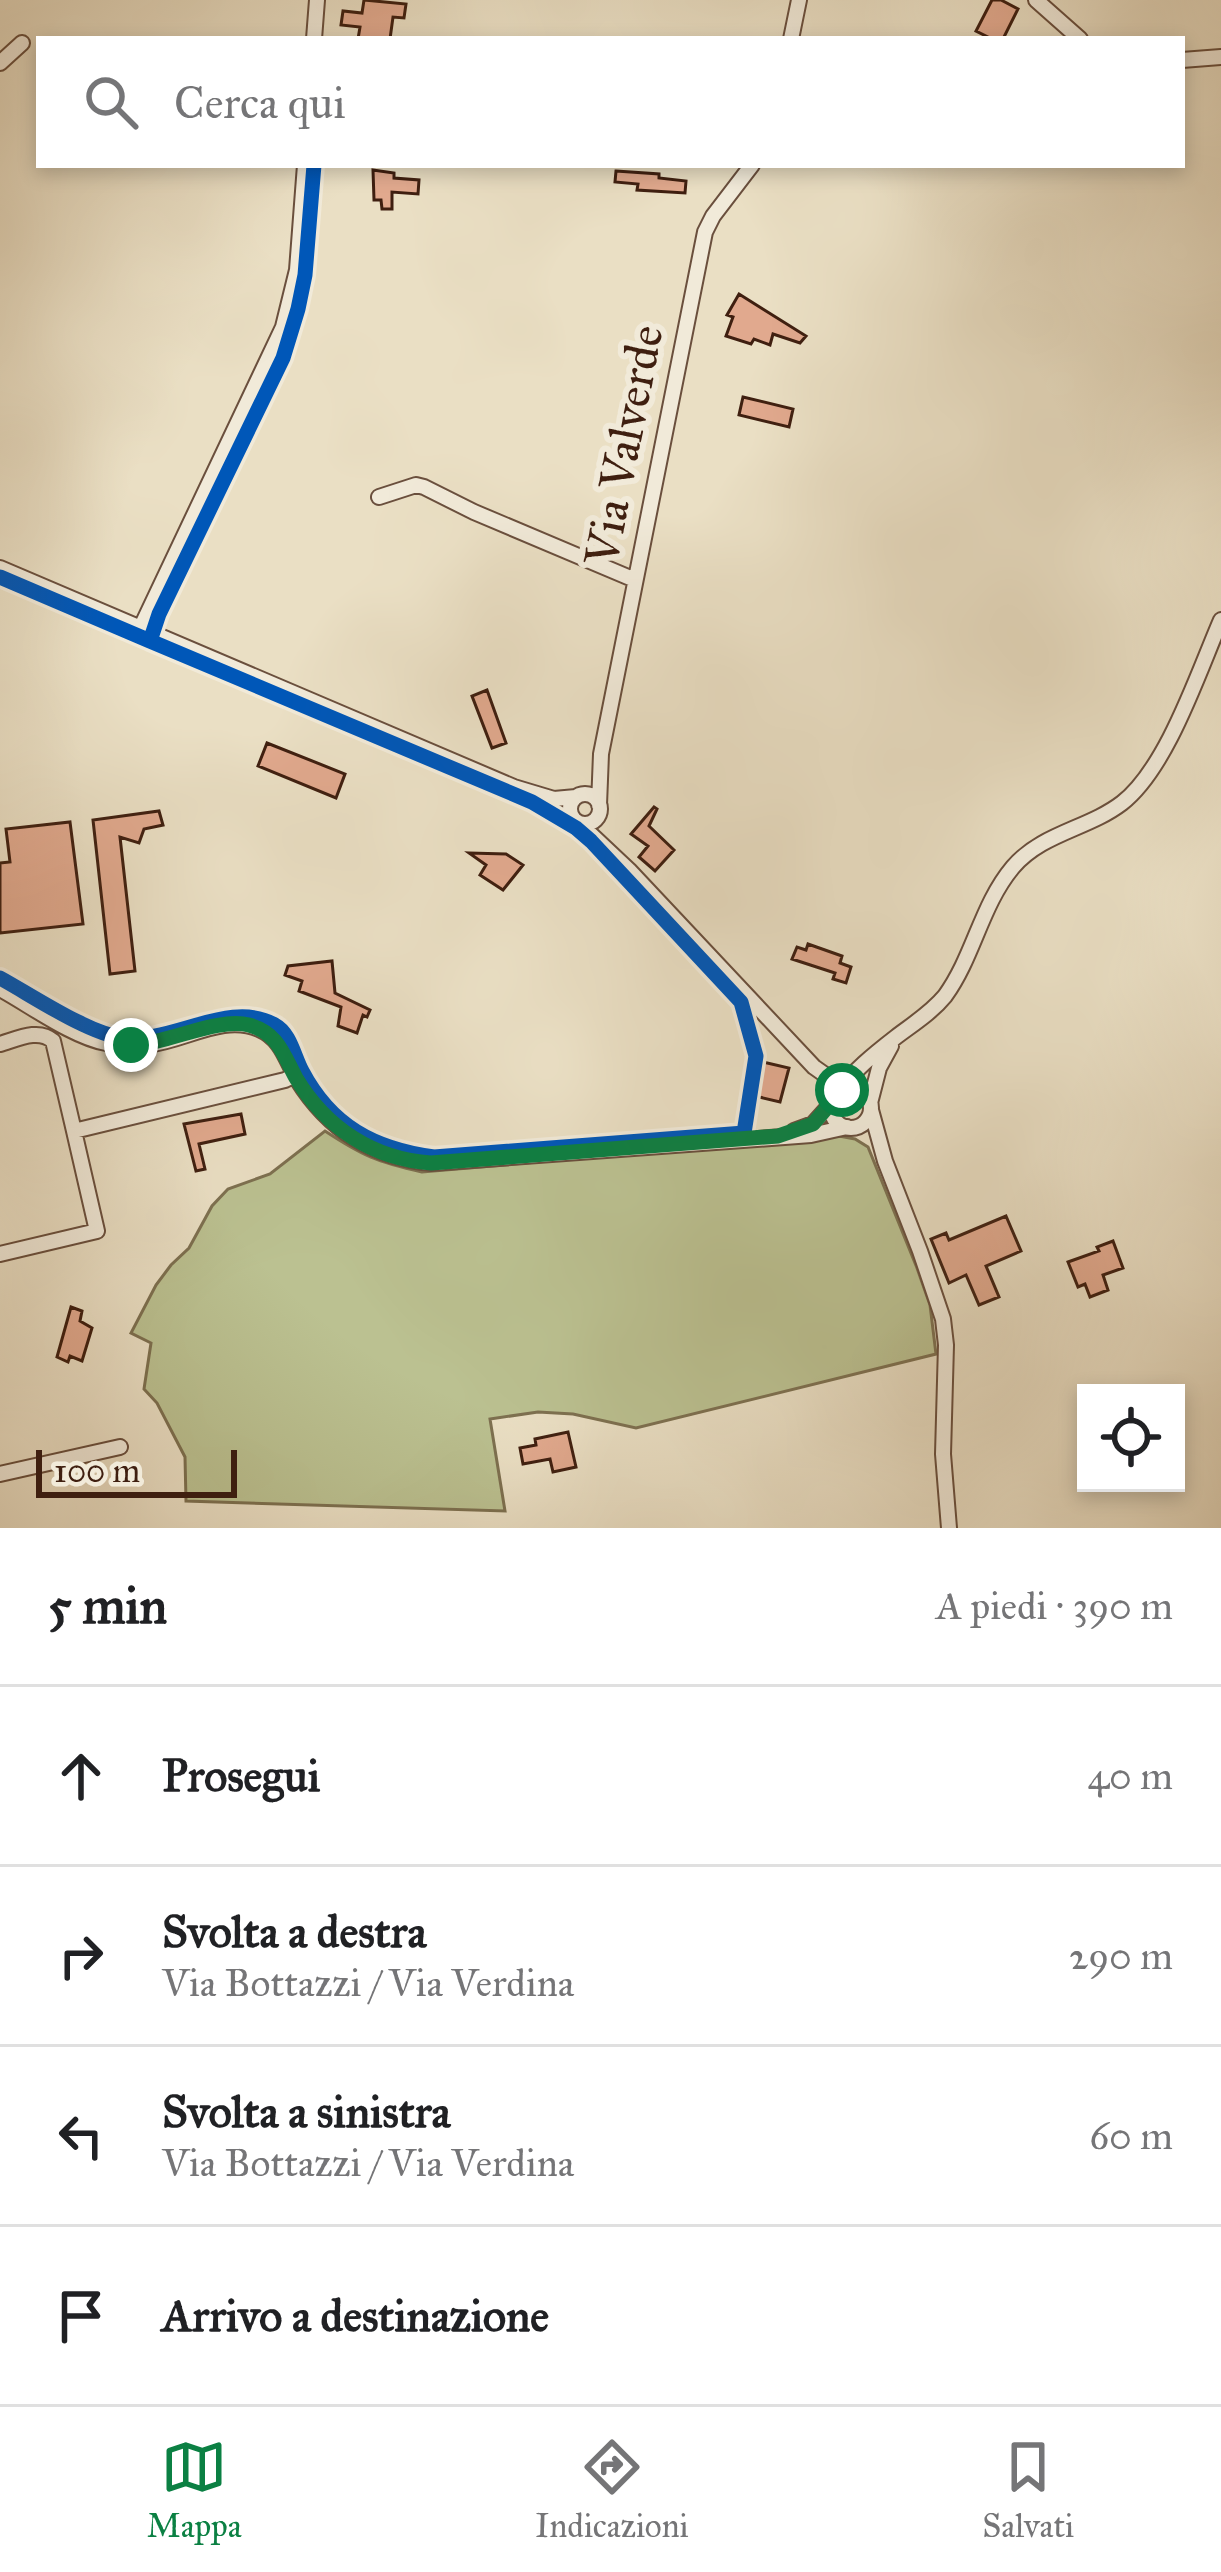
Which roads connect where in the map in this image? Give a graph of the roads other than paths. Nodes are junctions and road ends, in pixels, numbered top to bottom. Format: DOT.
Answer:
graph roads {
  1 [pos="317,0"];
  2 [pos="799,0"];
  3 [pos="1036,0"];
  4 [pos="314,36"];
  5 [pos="792,36"];
  6 [pos="1077,36"];
  7 [pos="22,43"];
  8 [pos="1221,57"];
  9 [pos="1185,60"];
  10 [pos="0,63"];
  11 [pos="305,168"];
  12 [pos="750,168"];
  13 [pos="379,497"];
  14 [pos="0,568"];
  15 [pos="635,580"];
  16 [pos="1221,620"];
  17 [pos="141,627"];
  18 [pos="601,754"];
  19 [pos="514,787"];
  20 [pos="578,795"];
  21 [pos="599,808"];
  22 [pos="578,822"];
  23 [pos="629,870"];
  24 [pos="0,989"];
  25 [pos="896,1037"];
  26 [pos="0,1043"];
  27 [pos="295,1075"];
  28 [pos="840,1095"];
  29 [pos="870,1107"];
  30 [pos="848,1128"];
  31 [pos="74,1131"];
  32 [pos="778,1136"];
  33 [pos="885,1161"];
  34 [pos="0,1254"];
  35 [pos="120,1447"];
  36 [pos="0,1474"];
  37 [pos="949,1528"];
  1 -- 4 [label="street"];
  2 -- 5 [label="street"];
  3 -- 6 [label="street"];
  7 -- 10 [label="street"];
  8 -- 9 [label="street"];
  11 -- 17 [label="street"];
  12 -- 15 [label="street, Via Valverde"];
  13 -- 15 [label="street"];
  14 -- 17 [label="street"];
  15 -- 18 [label="street, Via Valverde"];
  16 -- 25 [label="street"];
  17 -- 19 [label="street"];
  18 -- 20 [label="street"];
  18 -- 21 [label="street"];
  19 -- 20 [label="street"];
  19 -- 22 [label="street"];
  20 -- 21 [label="street"];
  20 -- 22 [label="street"];
  21 -- 22 [label="street"];
  21 -- 23 [label="street"];
  22 -- 23 [label="street"];
  23 -- 28 [label="street"];
  24 -- 27 [label="street"];
  25 -- 28 [label="street"];
  25 -- 29 [label="street"];
  26 -- 31 [label="street"];
  27 -- 31 [label="street"];
  27 -- 32 [label="street"];
  28 -- 29 [label="street"];
  28 -- 30 [label="street"];
  28 -- 32 [label="street"];
  29 -- 30 [label="street"];
  29 -- 33 [label="street"];
  30 -- 32 [label="street"];
  30 -- 33 [label="street"];
  31 -- 34 [label="street"];
  33 -- 37 [label="street"];
  35 -- 36 [label="street"];
}
